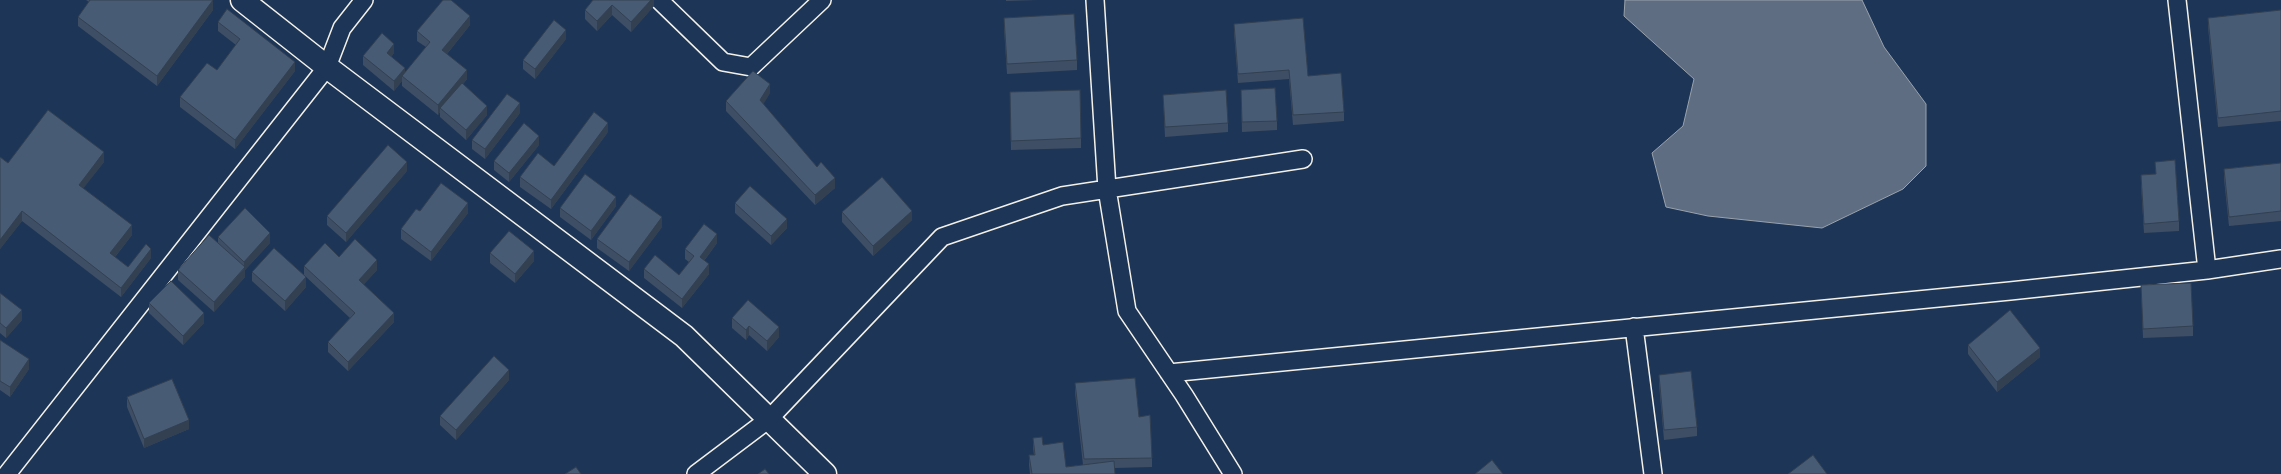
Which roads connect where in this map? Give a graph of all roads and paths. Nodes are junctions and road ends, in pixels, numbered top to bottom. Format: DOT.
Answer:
graph roads {
  1 [pos="242,0"];
  2 [pos="364,0"];
  3 [pos="659,0"];
  4 [pos="822,0"];
  5 [pos="1094,0"];
  6 [pos="2177,0"];
  7 [pos="326,66"];
  8 [pos="1303,159"];
  9 [pos="1107,189"];
  10 [pos="2281,258"];
  11 [pos="2207,270"];
  12 [pos="1634,328"];
  13 [pos="1169,372"];
  14 [pos="769,419"];
  15 [pos="7,474"];
  16 [pos="696,474"];
  17 [pos="825,474"];
  18 [pos="1233,474"];
  19 [pos="1653,474"];
  1 -- 7 [label="street"];
  2 -- 7 [label="street"];
  3 -- 4 [label="street"];
  5 -- 9 [label="street"];
  6 -- 11 [label="street"];
  7 -- 14 [label="street"];
  7 -- 15 [label="street"];
  8 -- 9 [label="street"];
  9 -- 13 [label="street"];
  9 -- 14 [label="street"];
  10 -- 11 [label="street"];
  11 -- 12 [label="street"];
  12 -- 13 [label="street"];
  12 -- 19 [label="street"];
  13 -- 18 [label="street"];
  14 -- 16 [label="street"];
  14 -- 17 [label="street"];
}
